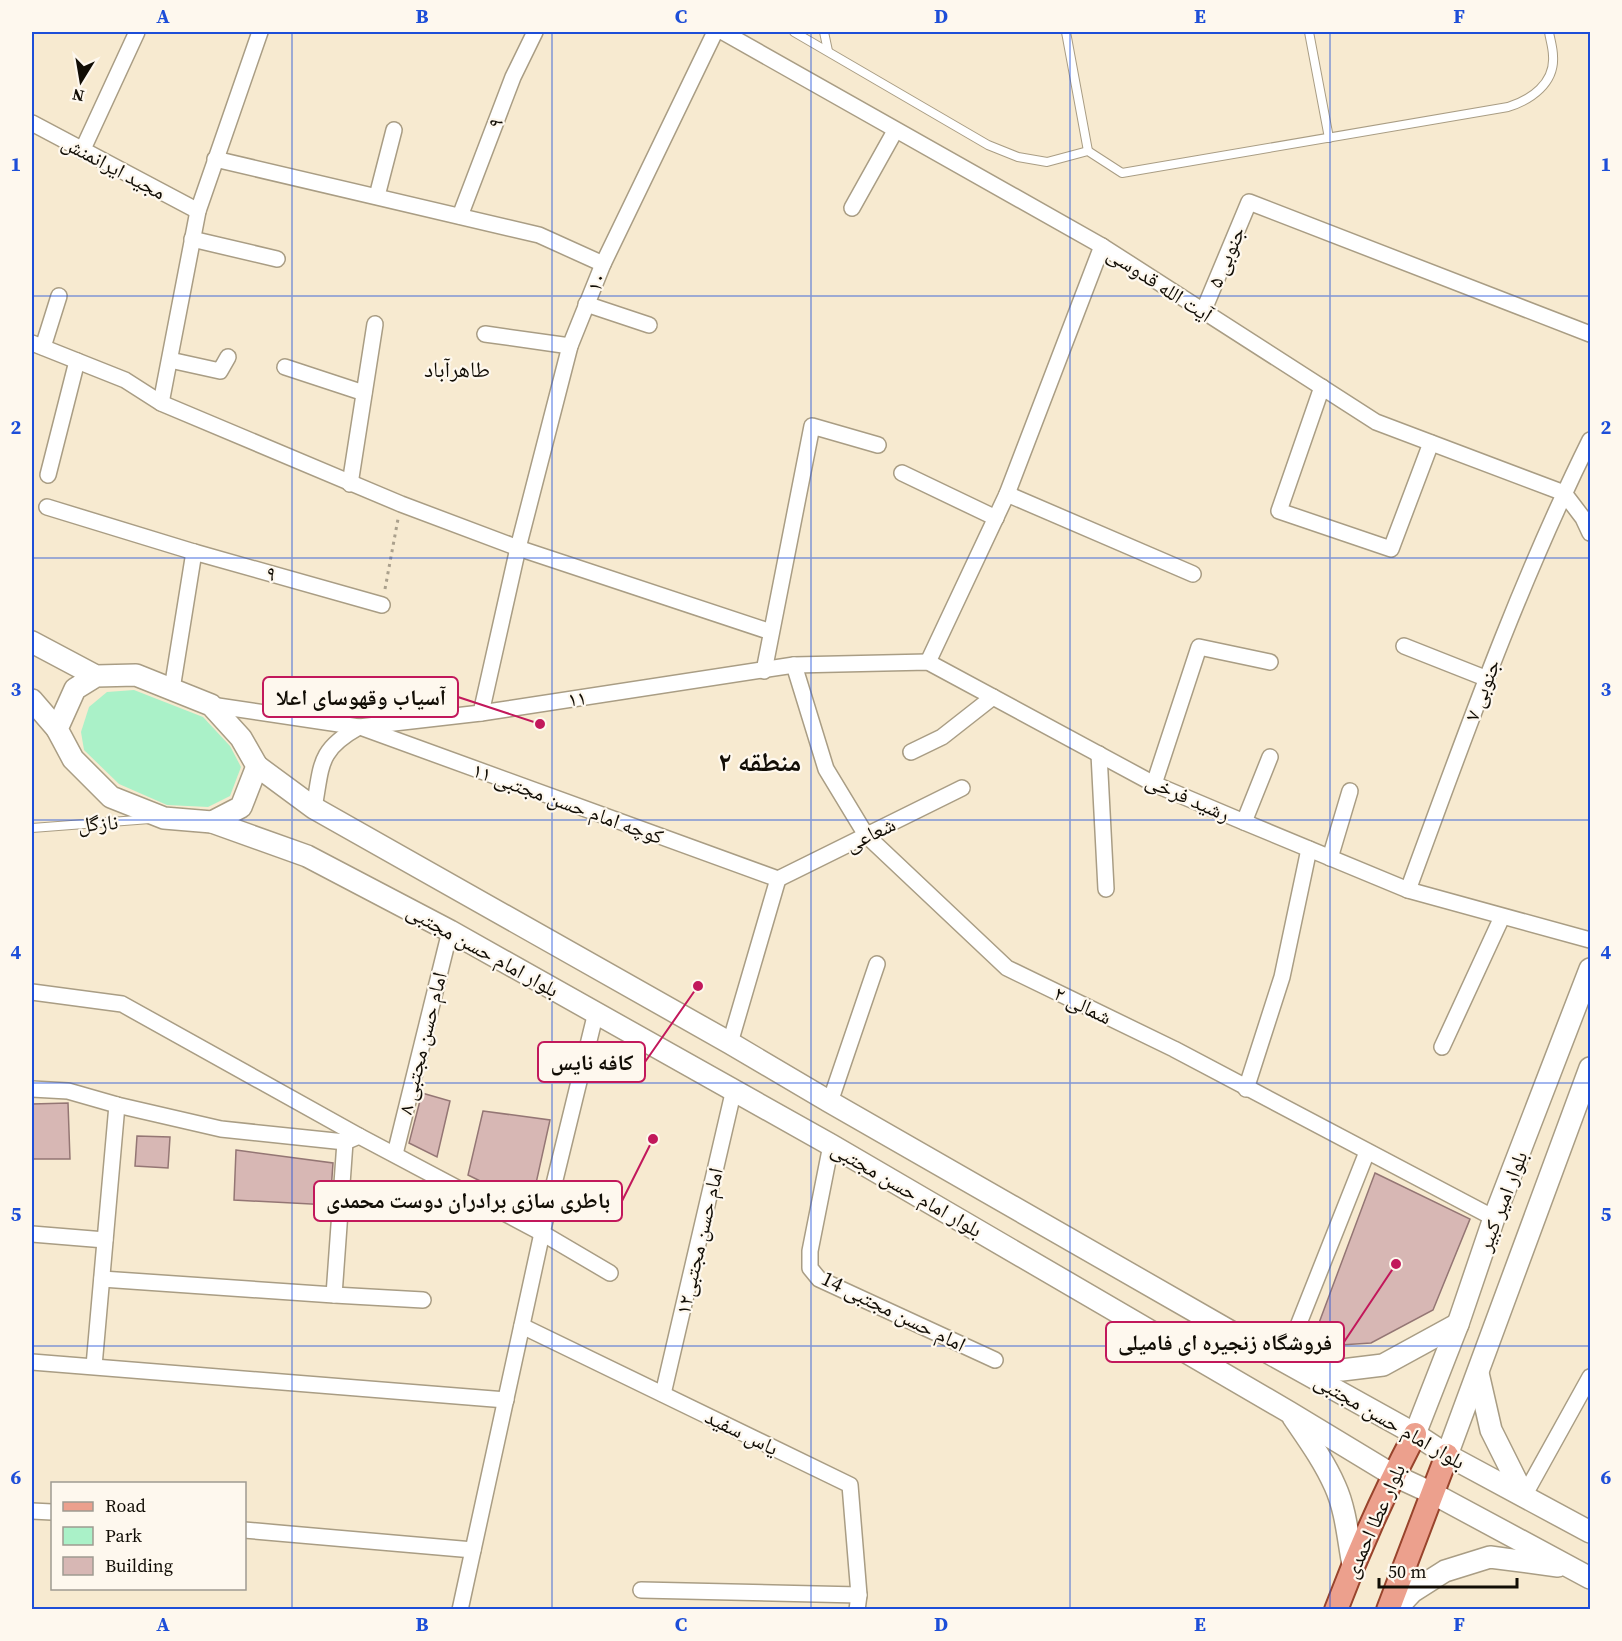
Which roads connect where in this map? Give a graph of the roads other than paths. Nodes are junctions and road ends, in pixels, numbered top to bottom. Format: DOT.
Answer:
graph roads {
  1 [pos="137,32"];
  2 [pos="260,32"];
  3 [pos="535,32"];
  4 [pos="715,32"];
  5 [pos="723,32"];
  6 [pos="795,32"];
  7 [pos="824,32"];
  8 [pos="1066,32"];
  9 [pos="1309,32"];
  10 [pos="1549,32"];
  11 [pos="828,51"];
  12 [pos="32,123"];
  13 [pos="394,130"];
  14 [pos="895,130"];
  15 [pos="1329,138"];
  16 [pos="82,151"];
  17 [pos="1088,151"];
  18 [pos="215,159"];
  19 [pos="376,196"];
  20 [pos="852,208"];
  21 [pos="198,211"];
  22 [pos="460,216"];
  23 [pos="192,239"];
  24 [pos="1102,246"];
  25 [pos="277,259"];
  26 [pos="603,264"];
  27 [pos="58,296"];
  28 [pos="586,304"];
  29 [pos="1203,312"];
  30 [pos="375,324"];
  31 [pos="649,325"];
  32 [pos="485,334"];
  33 [pos="1590,334"];
  34 [pos="37,345"];
  35 [pos="570,346"];
  36 [pos="228,357"];
  37 [pos="170,360"];
  38 [pos="77,361"];
  39 [pos="285,366"];
  40 [pos="1322,387"];
  41 [pos="364,393"];
  42 [pos="161,403"];
  43 [pos="1590,440"];
  44 [pos="1431,443"];
  45 [pos="878,445"];
  46 [pos="903,473"];
  47 [pos="48,475"];
  48 [pos="350,484"];
  49 [pos="1007,494"];
  50 [pos="1564,494"];
  51 [pos="47,507"];
  52 [pos="996,518"];
  53 [pos="1590,532"];
  54 [pos="518,548"];
  55 [pos="194,552"];
  56 [pos="1193,574"];
  57 [pos="382,605"];
  58 [pos="771,632"];
  59 [pos="32,642"];
  60 [pos="1404,646"];
  61 [pos="928,662"];
  62 [pos="1270,662"];
  63 [pos="794,666"];
  64 [pos="764,671"];
  65 [pos="96,676"];
  66 [pos="1485,678"];
  67 [pos="172,689"];
  68 [pos="993,697"];
  69 [pos="32,700"];
  70 [pos="211,705"];
  71 [pos="481,712"];
  72 [pos="359,727"];
  73 [pos="57,729"];
  74 [pos="911,752"];
  75 [pos="1099,754"];
  76 [pos="1270,757"];
  77 [pos="257,766"];
  78 [pos="1154,784"];
  79 [pos="962,788"];
  80 [pos="1350,791"];
  81 [pos="314,808"];
  82 [pos="164,818"];
  83 [pos="212,822"];
  84 [pos="1244,822"];
  85 [pos="32,828"];
  86 [pos="866,835"];
  87 [pos="1309,849"];
  88 [pos="1330,858"];
  89 [pos="778,879"];
  90 [pos="1106,889"];
  91 [pos="1408,890"];
  92 [pos="1502,917"];
  93 [pos="450,931"];
  94 [pos="1590,940"];
  95 [pos="877,964"];
  96 [pos="1590,969"];
  97 [pos="32,992"];
  98 [pos="596,1012"];
  99 [pos="730,1043"];
  100 [pos="1442,1047"];
  101 [pos="1590,1068"];
  102 [pos="32,1089"];
  103 [pos="734,1089"];
  104 [pos="1246,1089"];
  105 [pos="830,1102"];
  106 [pos="117,1106"];
  107 [pos="352,1139"];
  108 [pos="831,1145"];
  109 [pos="1367,1152"];
  110 [pos="395,1154"];
  111 [pos="1494,1218"];
  112 [pos="542,1233"];
  113 [pos="32,1234"];
  114 [pos="105,1240"];
  115 [pos="610,1273"];
  116 [pos="102,1279"];
  117 [pos="334,1295"];
  118 [pos="423,1300"];
  119 [pos="1458,1324"];
  120 [pos="522,1326"];
  121 [pos="995,1360"];
  122 [pos="1284,1361"];
  123 [pos="32,1362"];
  124 [pos="94,1366"];
  125 [pos="1478,1373"];
  126 [pos="1590,1377"];
  127 [pos="663,1394"];
  128 [pos="506,1400"];
  129 [pos="1289,1412"];
  130 [pos="1415,1434"];
  131 [pos="1448,1455"];
  132 [pos="1394,1475"];
  133 [pos="1432,1493"];
  134 [pos="1524,1496"];
  135 [pos="32,1510"];
  136 [pos="51,1512"];
  137 [pos="246,1530"];
  138 [pos="1590,1532"];
  139 [pos="473,1550"];
  140 [pos="1353,1565"];
  141 [pos="1582,1573"];
  142 [pos="641,1590"];
  143 [pos="858,1602"];
  144 [pos="460,1610"];
  145 [pos="1336,1610"];
  146 [pos="1388,1610"];
  147 [pos="1395,1610"];
  1 -- 16 [label="street"];
  2 -- 18 [label="street"];
  3 -- 22 [label="street, ۹"];
  4 -- 26 [label="street, ۱۰"];
  5 -- 14 [label="street, آیت الله قدوسی"];
  6 -- 11 [label="lane"];
  7 -- 11 [label="lane"];
  8 -- 17 [label="lane"];
  9 -- 15 [label="lane"];
  10 -- 15 [label="lane"];
  11 -- 17 [label="lane"];
  12 -- 16 [label="street, مجید ایرانمنش"];
  13 -- 19 [label="street"];
  14 -- 20 [label="street"];
  14 -- 24 [label="street, آیت الله قدوسی"];
  15 -- 17 [label="lane"];
  16 -- 21 [label="street, مجید ایرانمنش"];
  18 -- 19 [label="street"];
  18 -- 21 [label="street"];
  19 -- 22 [label="street"];
  21 -- 23 [label="street"];
  22 -- 26 [label="street"];
  23 -- 25 [label="street"];
  23 -- 37 [label="street"];
  24 -- 29 [label="street, آیت الله قدوسی"];
  24 -- 49 [label="street"];
  26 -- 28 [label="street, ۱۰"];
  27 -- 34 [label="street"];
  28 -- 31 [label="street"];
  28 -- 35 [label="street, ۱۰"];
  29 -- 33 [label="street, ۵ جنوبی"];
  29 -- 40 [label="street, آیت الله قدوسی"];
  30 -- 41 [label="street"];
  32 -- 35 [label="street"];
  34 -- 38 [label="street"];
  35 -- 54 [label="street, ۱۰"];
  36 -- 37 [label="street"];
  37 -- 42 [label="street"];
  38 -- 42 [label="street"];
  38 -- 47 [label="street"];
  39 -- 41 [label="street"];
  40 -- 44 [label="street, آیت الله قدوسی"];
  40 -- 44 [label="street"];
  41 -- 48 [label="street"];
  42 -- 48 [label="street"];
  43 -- 50 [label="street, ۷ جنوبی"];
  44 -- 50 [label="street, آیت الله قدوسی"];
  45 -- 58 [label="street"];
  46 -- 52 [label="street"];
  48 -- 54 [label="street"];
  49 -- 52 [label="street"];
  49 -- 56 [label="street"];
  50 -- 53 [label="street"];
  50 -- 66 [label="street, ۷ جنوبی"];
  51 -- 55 [label="street, ۹"];
  52 -- 61 [label="street"];
  54 -- 58 [label="street"];
  54 -- 71 [label="street, ۱۰"];
  55 -- 57 [label="street, ۹"];
  55 -- 67 [label="street"];
  58 -- 64 [label="street"];
  59 -- 65 [label="main road"];
  60 -- 66 [label="street"];
  61 -- 63 [label="street"];
  61 -- 68 [label="street, رشید فرخی"];
  62 -- 78 [label="street"];
  63 -- 64 [label="street, ۱۱"];
  63 -- 86 [label="street, ۲ شمالی"];
  64 -- 71 [label="street, ۱۱"];
  65 -- 67 [label="main road"];
  65 -- 73 [label="main road"];
  66 -- 91 [label="street, ۷ جنوبی"];
  67 -- 70 [label="main road"];
  68 -- 74 [label="street"];
  68 -- 75 [label="street, رشید فرخی"];
  69 -- 73 [label="main road"];
  70 -- 72 [label="street, ۱۱"];
  70 -- 77 [label="main road"];
  71 -- 72 [label="street, ۱۱"];
  72 -- 81 [label="street, ۱۱"];
  72 -- 89 [label="street, کوچه امام حسن مجتبی ۱۱"];
  73 -- 82 [label="main road"];
  75 -- 78 [label="street, رشید فرخی"];
  75 -- 90 [label="street"];
  76 -- 84 [label="street"];
  77 -- 81 [label="main road, بلوار امام حسن مجتبی"];
  77 -- 83 [label="main road"];
  78 -- 84 [label="street, رشید فرخی"];
  79 -- 86 [label="street, شعاعی"];
  80 -- 88 [label="street"];
  81 -- 99 [label="main road, بلوار امام حسن مجتبی"];
  82 -- 83 [label="main road"];
  82 -- 85 [label="lane, نازگل"];
  83 -- 93 [label="main road, بلوار امام حسن مجتبی"];
  84 -- 87 [label="street, رشید فرخی"];
  86 -- 89 [label="street, شعاعی"];
  86 -- 104 [label="street, ۲ شمالی"];
  87 -- 88 [label="street, رشید فرخی"];
  87 -- 104 [label="street"];
  88 -- 91 [label="street, رشید فرخی"];
  89 -- 99 [label="street"];
  91 -- 92 [label="street, رشید فرخی"];
  92 -- 94 [label="street, رشید فرخی"];
  92 -- 100 [label="street"];
  93 -- 98 [label="main road, بلوار امام حسن مجتبی"];
  93 -- 110 [label="street, امام حسن مجتبی ۸"];
  95 -- 105 [label="street"];
  96 -- 111 [label="main road, بلوار امیر کبیر"];
  97 -- 107 [label="street"];
  98 -- 103 [label="main road, بلوار امام حسن مجتبی"];
  98 -- 112 [label="street"];
  99 -- 105 [label="main road, بلوار امام حسن مجتبی"];
  101 -- 125 [label="main road, بلوار امیر کبیر"];
  102 -- 106 [label="street"];
  103 -- 108 [label="main road, بلوار امام حسن مجتبی"];
  103 -- 127 [label="street, امام حسن مجتبی۱۲"];
  104 -- 109 [label="street, ۲ شمالی"];
  105 -- 122 [label="main road, بلوار امام حسن مجتبی"];
  106 -- 107 [label="street"];
  106 -- 114 [label="street"];
  107 -- 110 [label="street"];
  107 -- 117 [label="street"];
  108 -- 121 [label="street, امام حسن مجتبی 14"];
  108 -- 129 [label="main road, بلوار امام حسن مجتبی"];
  109 -- 111 [label="street, ۲ شمالی"];
  109 -- 122 [label="street"];
  110 -- 112 [label="street"];
  111 -- 119 [label="main road, بلوار امیر کبیر"];
  112 -- 115 [label="street"];
  112 -- 120 [label="street"];
  113 -- 114 [label="street"];
  114 -- 116 [label="street"];
  116 -- 117 [label="street"];
  116 -- 124 [label="street"];
  117 -- 118 [label="street"];
  119 -- 122 [label="main road"];
  119 -- 130 [label="main road, بلوار امیر کبیر"];
  120 -- 127 [label="street, یاس سفید"];
  120 -- 128 [label="street"];
  122 -- 130 [label="main road, بلوار امام حسن مجتبی"];
  123 -- 124 [label="street"];
  124 -- 128 [label="street"];
  125 -- 131 [label="main road, بلوار امیر کبیر"];
  125 -- 134 [label="main road"];
  126 -- 134 [label="street"];
  127 -- 143 [label="street, یاس سفید"];
  128 -- 139 [label="street"];
  129 -- 132 [label="main road, بلوار امام حسن مجتبی"];
  129 -- 140 [label="main road"];
  130 -- 131 [label="main road, بلوار امام حسن مجتبی"];
  130 -- 132 [label="main road, بلوار عطا احمدی"];
  131 -- 133 [label="main road, بلوار عطا احمدی"];
  131 -- 134 [label="main road, بلوار امام حسن مجتبی"];
  132 -- 133 [label="main road, بلوار امام حسن مجتبی"];
  132 -- 140 [label="main road, بلوار عطا احمدی"];
  133 -- 141 [label="main road, بلوار امام حسن مجتبی"];
  133 -- 146 [label="main road, بلوار عطا احمدی"];
  134 -- 138 [label="main road, بلوار امام حسن مجتبی"];
  135 -- 136 [label="street"];
  137 -- 139 [label="street"];
  139 -- 144 [label="street"];
  140 -- 145 [label="main road, بلوار عطا احمدی"];
  141 -- 147 [label="main road"];
  142 -- 143 [label="street"];
}
